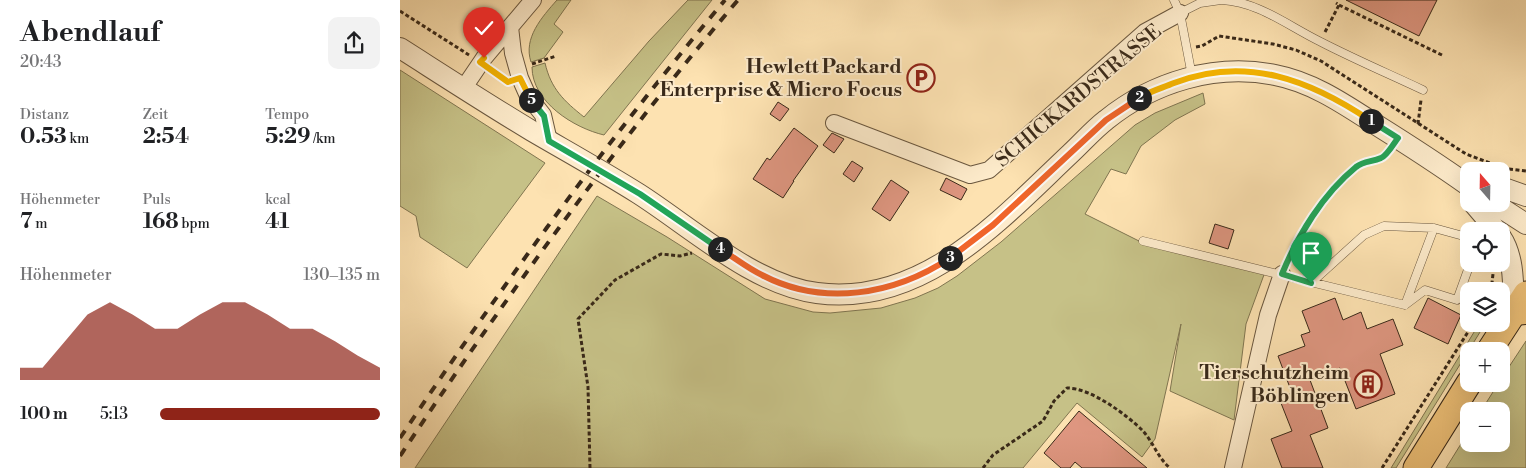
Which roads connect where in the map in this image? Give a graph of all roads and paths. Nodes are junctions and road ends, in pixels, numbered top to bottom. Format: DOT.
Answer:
graph roads {
  1 [pos="533,0"];
  2 [pos="1222,0"];
  3 [pos="1177,6"];
  4 [pos="400,11"];
  5 [pos="510,27"];
  6 [pos="1320,42"];
  7 [pos="400,48"];
  8 [pos="556,56"];
  9 [pos="1444,56"];
  10 [pos="480,62"];
  11 [pos="519,73"];
  12 [pos="1192,76"];
  13 [pos="463,89"];
  14 [pos="1423,90"];
  15 [pos="834,123"];
  16 [pos="1418,124"];
  17 [pos="1398,138"];
  18 [pos="549,141"];
  19 [pos="1438,164"];
  20 [pos="1460,169"];
  21 [pos="1460,172"];
  22 [pos="1460,180"];
  23 [pos="1510,180"];
  24 [pos="1526,183"];
  25 [pos="1460,188"];
  26 [pos="1510,190"];
  27 [pos="1526,196"];
  28 [pos="1481,212"];
  29 [pos="1507,212"];
  30 [pos="1489,222"];
  31 [pos="1526,224"];
  32 [pos="1434,228"];
  33 [pos="1460,235"];
  34 [pos="707,240"];
  35 [pos="1143,241"];
  36 [pos="1510,262"];
  37 [pos="1467,272"];
  38 [pos="1282,274"];
  39 [pos="1311,283"];
  40 [pos="1406,305"];
  41 [pos="1522,306"];
  42 [pos="1468,332"];
  43 [pos="1496,342"];
  44 [pos="1463,392"];
  45 [pos="590,468"];
  46 [pos="983,468"];
  47 [pos="1170,468"];
  48 [pos="1233,468"];
  49 [pos="1382,468"];
  50 [pos="1416,468"];
  1 -- 5 [label="street"];
  2 -- 3 [label="lane"];
  2 -- 6 [label="lane"];
  3 -- 12 [label="lane"];
  3 -- 15 [label="street, SCHICKARDSTRASSE"];
  4 -- 10 [label="path"];
  5 -- 10 [label="street"];
  5 -- 11 [label="street"];
  6 -- 9 [label="path"];
  6 -- 14 [label="lane"];
  7 -- 13 [label="street, SCHICKARDSTRASSE"];
  8 -- 11 [label="path"];
  10 -- 11 [label="path"];
  10 -- 13 [label="street"];
  11 -- 18 [label="street"];
  12 -- 17 [label="street, SCHICKARDSTRASSE"];
  12 -- 34 [label="street, SCHICKARDSTRASSE"];
  13 -- 18 [label="street, SCHICKARDSTRASSE"];
  14 -- 16 [label="path"];
  17 -- 19 [label="street, SCHICKARDSTRASSE"];
  17 -- 38 [label="path"];
  18 -- 34 [label="street, SCHICKARDSTRASSE"];
  19 -- 20 [label="street"];
  19 -- 21 [label="street, SCHICKARDSTRASSE"];
  19 -- 22 [label="street, SCHICKARDSTRASSE"];
  19 -- 25 [label="street"];
  23 -- 24 [label="street"];
  26 -- 27 [label="street"];
  28 -- 30 [label="street"];
  29 -- 31 [label="street"];
  32 -- 33 [label="lane"];
  32 -- 39 [label="lane"];
  32 -- 40 [label="lane"];
  34 -- 45 [label="path"];
  35 -- 38 [label="lane"];
  36 -- 41 [label="street"];
  37 -- 40 [label="lane"];
  38 -- 39 [label="lane"];
  38 -- 48 [label="street"];
  39 -- 40 [label="lane"];
  41 -- 43 [label="main road"];
  42 -- 49 [label="path"];
  44 -- 50 [label="main road"];
  46 -- 47 [label="path"];
}
